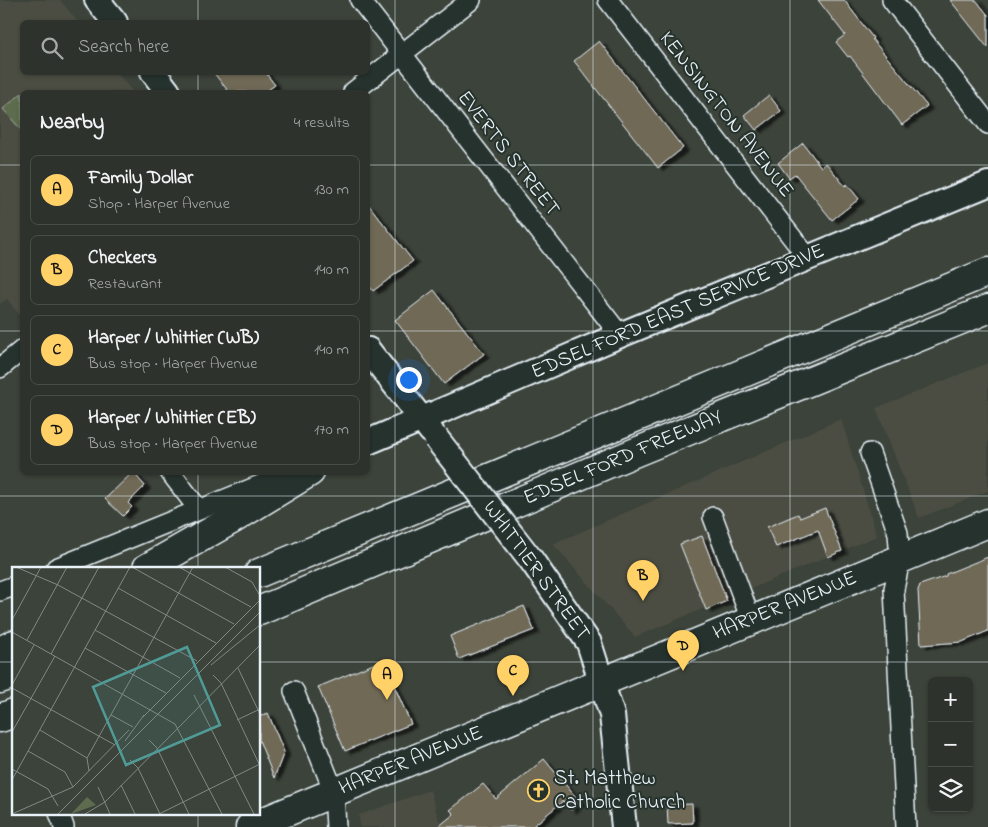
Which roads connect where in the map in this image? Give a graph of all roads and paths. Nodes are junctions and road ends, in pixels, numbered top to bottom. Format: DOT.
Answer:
graph roads {
  1 [pos="98,0"];
  2 [pos="360,0"];
  3 [pos="471,0"];
  4 [pos="608,0"];
  5 [pos="892,0"];
  6 [pos="113,20"];
  7 [pos="402,54"];
  8 [pos="155,75"];
  9 [pos="166,90"];
  10 [pos="356,90"];
  11 [pos="988,124"];
  12 [pos="988,184"];
  13 [pos="808,258"];
  14 [pos="988,272"];
  15 [pos="988,308"];
  16 [pos="620,335"];
  17 [pos="20,352"];
  18 [pos="370,353"];
  19 [pos="0,368"];
  20 [pos="429,429"];
  21 [pos="370,442"];
  22 [pos="870,454"];
  23 [pos="172,475"];
  24 [pos="284,475"];
  25 [pos="305,475"];
  26 [pos="199,510"];
  27 [pos="713,517"];
  28 [pos="988,523"];
  29 [pos="900,560"];
  30 [pos="58,567"];
  31 [pos="149,567"];
  32 [pos="260,572"];
  33 [pos="12,587"];
  34 [pos="0,591"];
  35 [pos="260,611"];
  36 [pos="751,620"];
  37 [pos="12,645"];
  38 [pos="0,652"];
  39 [pos="12,675"];
  40 [pos="0,679"];
  41 [pos="602,682"];
  42 [pos="294,691"];
  43 [pos="12,714"];
  44 [pos="0,718"];
  45 [pos="334,792"];
  46 [pos="59,814"];
  47 [pos="64,827"];
  48 [pos="250,827"];
  49 [pos="336,827"];
  50 [pos="624,827"];
  51 [pos="906,827"];
  1 -- 6 [label="street"];
  2 -- 7 [label="street, EVERTS STREET"];
  3 -- 7 [label="street"];
  4 -- 13 [label="street, KENSINGTON AVENUE"];
  5 -- 11 [label="street"];
  7 -- 10 [label="street"];
  7 -- 16 [label="street, EVERTS STREET"];
  8 -- 9 [label="street"];
  12 -- 13 [label="street, EDSEL FORD EAST SERVICE DRIVE"];
  13 -- 16 [label="street, EDSEL FORD EAST SERVICE DRIVE"];
  14 -- 32 [label="main road, EDSEL FORD FREEWAY"];
  15 -- 35 [label="main road, EDSEL FORD FREEWAY"];
  16 -- 20 [label="street, EDSEL FORD EAST SERVICE DRIVE"];
  17 -- 19 [label="street"];
  18 -- 20 [label="street, WHITTIER STREET"];
  20 -- 21 [label="street, EDSEL FORD EAST SERVICE DRIVE"];
  20 -- 41 [label="street, WHITTIER STREET, bridge"];
  22 -- 29 [label="street"];
  23 -- 26 [label="street"];
  24 -- 26 [label="street"];
  25 -- 31 [label="main road"];
  26 -- 30 [label="street"];
  27 -- 36 [label="street"];
  28 -- 29 [label="main road, HARPER AVENUE"];
  29 -- 36 [label="main road, HARPER AVENUE"];
  29 -- 51 [label="street"];
  33 -- 34 [label="street"];
  36 -- 41 [label="main road, HARPER AVENUE"];
  37 -- 38 [label="main road"];
  39 -- 40 [label="main road"];
  41 -- 45 [label="main road, HARPER AVENUE"];
  41 -- 50 [label="street, WHITTIER STREET"];
  42 -- 45 [label="street"];
  43 -- 44 [label="main road"];
  45 -- 48 [label="main road, HARPER AVENUE"];
  45 -- 49 [label="street"];
  46 -- 47 [label="street"];
}
